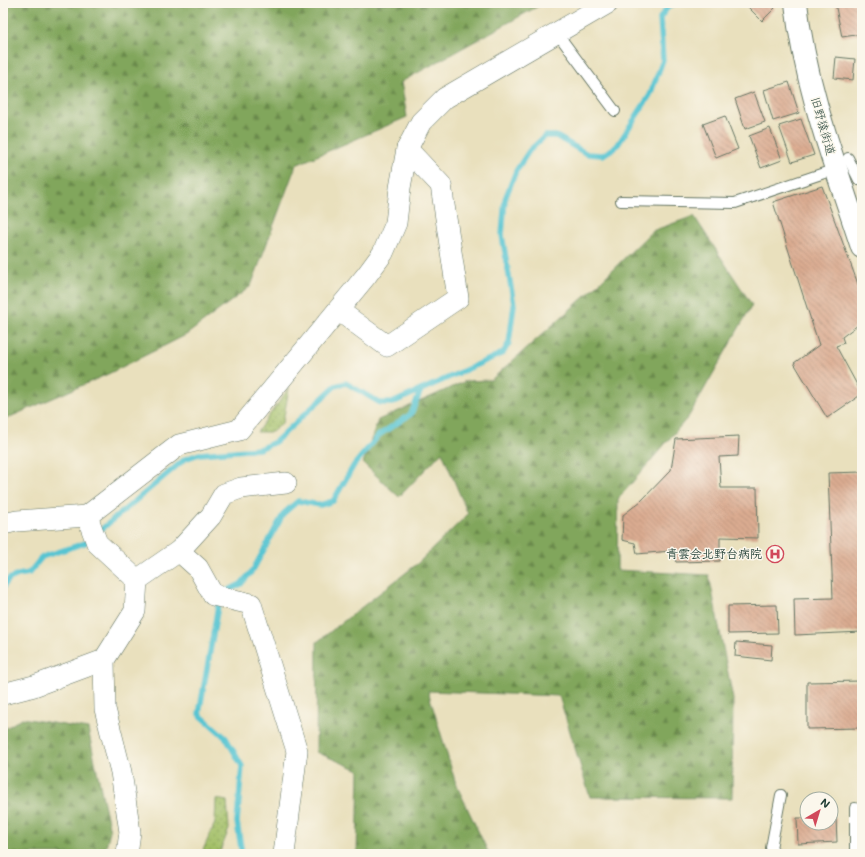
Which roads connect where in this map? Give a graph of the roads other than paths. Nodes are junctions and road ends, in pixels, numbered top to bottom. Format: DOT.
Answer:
graph roads {
  1 [pos="608,3"];
  2 [pos="796,3"];
  3 [pos="557,34"];
  4 [pos="615,111"];
  5 [pos="407,149"];
  6 [pos="838,154"];
  7 [pos="862,174"];
  8 [pos="621,201"];
  9 [pos="862,247"];
  10 [pos="338,310"];
  11 [pos="286,483"];
  12 [pos="88,520"];
  13 [pos="3,524"];
  14 [pos="179,552"];
  15 [pos="137,580"];
  16 [pos="104,660"];
  17 [pos="3,694"];
  18 [pos="780,795"];
  19 [pos="855,808"];
  20 [pos="128,854"];
  21 [pos="284,854"];
  22 [pos="777,854"];
  23 [pos="855,854"];
  1 -- 3 [label="street"];
  2 -- 6 [label="street, 旧野猿街道"];
  3 -- 4 [label="lane"];
  3 -- 5 [label="street"];
  5 -- 10 [label="street"];
  5 -- 10 [label="street"];
  6 -- 7 [label="lane"];
  6 -- 8 [label="lane"];
  6 -- 9 [label="street, 旧野猿街道"];
  10 -- 12 [label="street"];
  11 -- 14 [label="street"];
  12 -- 13 [label="street"];
  12 -- 15 [label="street"];
  14 -- 15 [label="street"];
  14 -- 21 [label="street"];
  15 -- 16 [label="street"];
  16 -- 17 [label="street"];
  16 -- 20 [label="street"];
  18 -- 22 [label="lane"];
  19 -- 23 [label="lane"];
}
